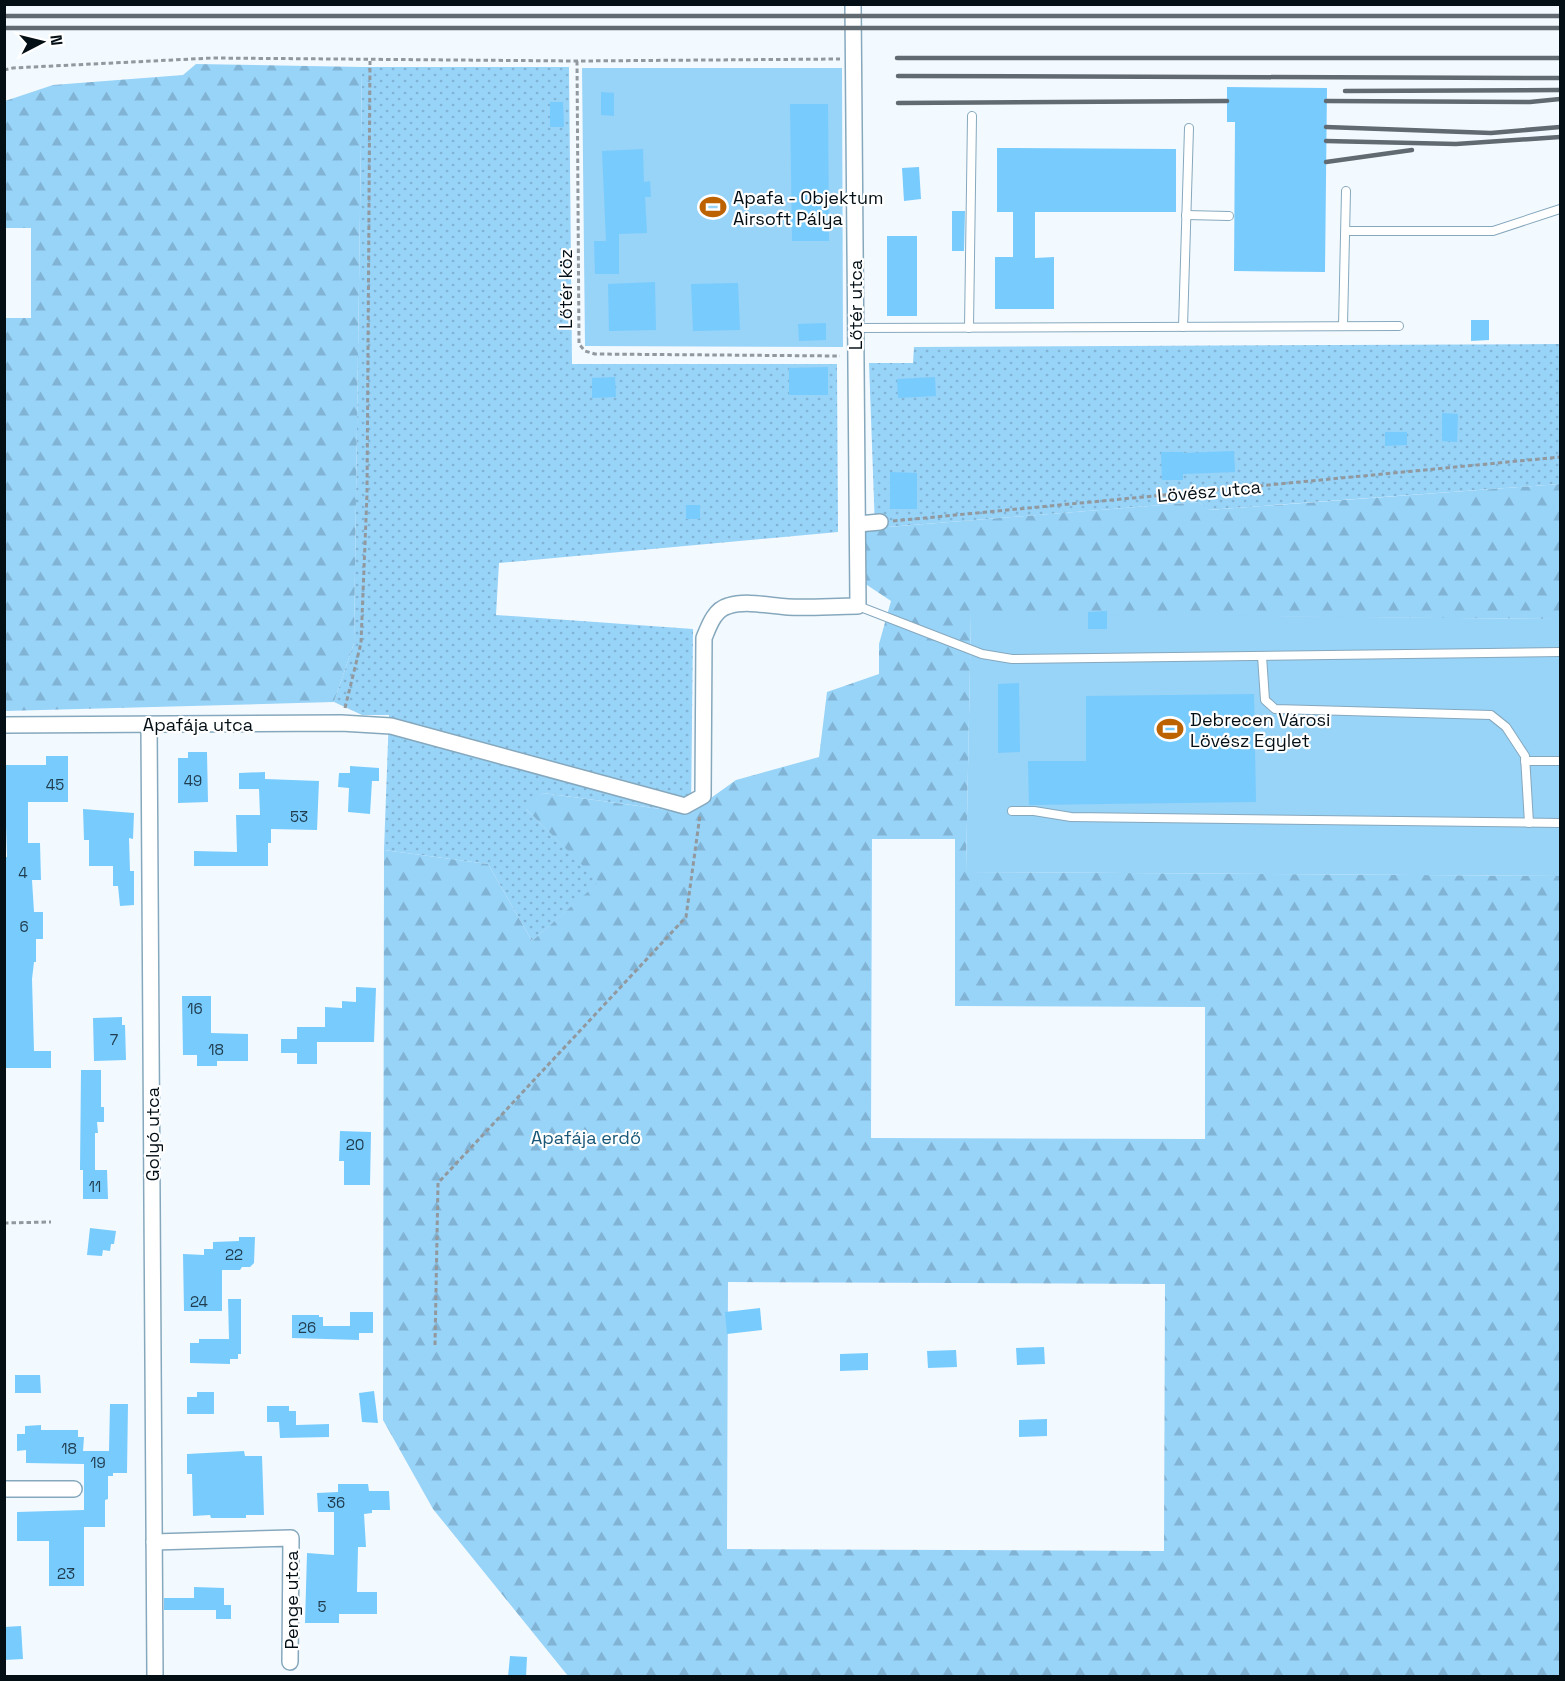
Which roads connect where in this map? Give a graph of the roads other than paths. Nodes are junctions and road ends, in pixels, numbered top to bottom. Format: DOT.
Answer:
graph roads {
  1 [pos="853,4"];
  2 [pos="972,116"];
  3 [pos="1189,128"];
  4 [pos="1346,191"];
  5 [pos="1560,209"];
  6 [pos="1186,214"];
  7 [pos="1229,216"];
  8 [pos="1346,231"];
  9 [pos="1343,326"];
  10 [pos="1399,326"];
  11 [pos="1183,327"];
  12 [pos="856,328"];
  13 [pos="969,328"];
  14 [pos="880,522"];
  15 [pos="858,524"];
  16 [pos="858,606"];
  17 [pos="1560,652"];
  18 [pos="1262,656"];
  19 [pos="4,725"];
  20 [pos="149,725"];
  21 [pos="1525,761"];
  22 [pos="1560,761"];
  23 [pos="1012,811"];
  24 [pos="1529,823"];
  25 [pos="1560,823"];
  26 [pos="74,1488"];
  27 [pos="4,1490"];
  28 [pos="154,1542"];
  29 [pos="291,1662"];
  30 [pos="155,1677"];
  1 -- 12 [label="street, Lőtér utca"];
  2 -- 13 [label="lane"];
  3 -- 6 [label="lane"];
  4 -- 8 [label="lane"];
  5 -- 8 [label="lane"];
  6 -- 7 [label="lane"];
  6 -- 11 [label="lane"];
  8 -- 9 [label="lane"];
  9 -- 10 [label="lane"];
  9 -- 11 [label="lane"];
  11 -- 13 [label="lane"];
  12 -- 13 [label="lane"];
  12 -- 15 [label="street, Lőtér utca"];
  14 -- 15 [label="street"];
  15 -- 16 [label="street, Lőtér utca"];
  16 -- 18 [label="lane"];
  16 -- 20 [label="street, Apafája utca"];
  17 -- 18 [label="lane"];
  18 -- 21 [label="lane"];
  19 -- 20 [label="street, Apafája utca"];
  20 -- 28 [label="street, Golyó utca"];
  21 -- 22 [label="lane"];
  21 -- 24 [label="lane"];
  23 -- 24 [label="lane"];
  24 -- 25 [label="lane"];
  26 -- 27 [label="street"];
  28 -- 29 [label="street, Penge utca"];
  28 -- 30 [label="street, Golyó utca"];
}
